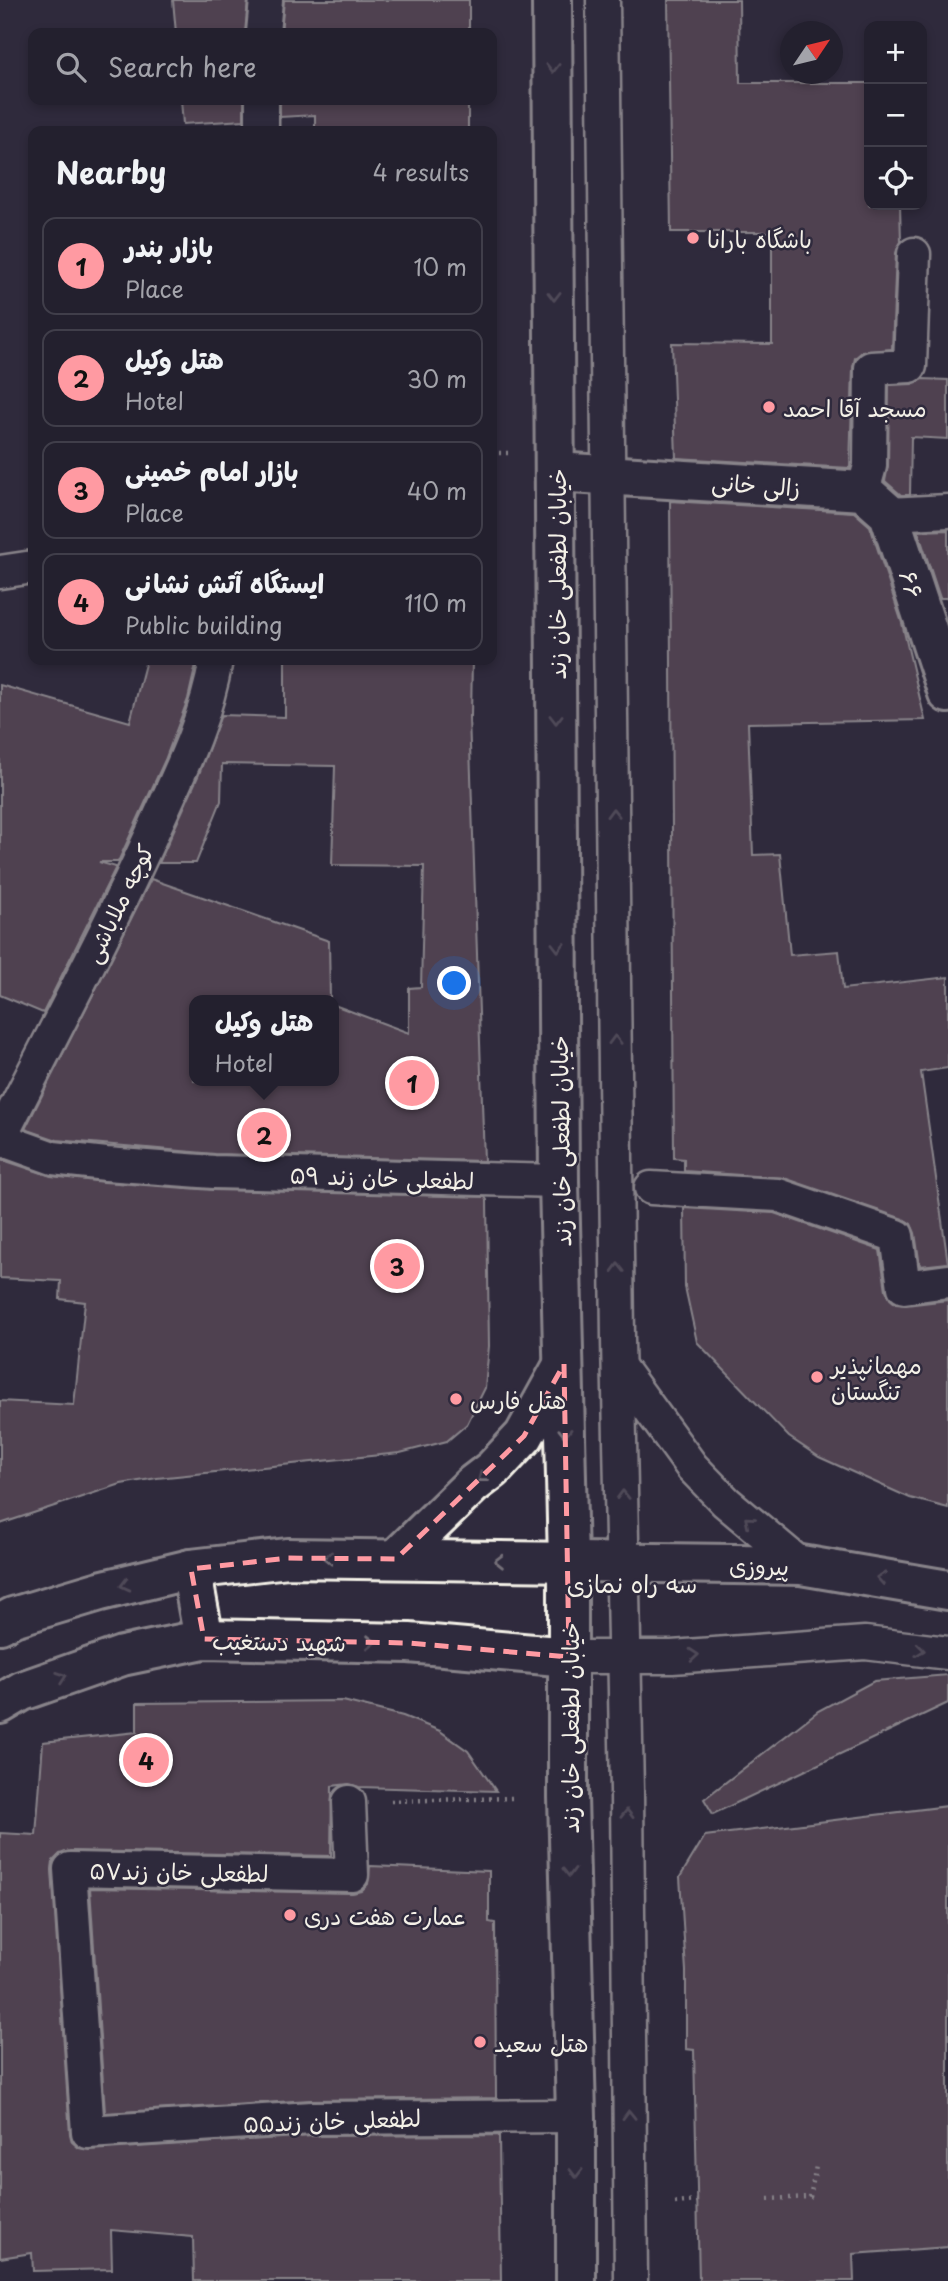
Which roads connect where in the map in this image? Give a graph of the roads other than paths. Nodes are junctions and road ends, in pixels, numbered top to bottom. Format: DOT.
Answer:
graph roads {
  1 [pos="266,0"];
  2 [pos="552,0"];
  3 [pos="603,0"];
  4 [pos="263,28"];
  5 [pos="262,105"];
  6 [pos="262,126"];
  7 [pos="914,254"];
  8 [pos="555,472"];
  9 [pos="609,475"];
  10 [pos="876,502"];
  11 [pos="948,512"];
  12 [pos="28,569"];
  13 [pos="0,572"];
  14 [pos="215,665"];
  15 [pos="948,693"];
  16 [pos="0,1138"];
  17 [pos="559,1181"];
  18 [pos="651,1188"];
  19 [pos="948,1281"];
  20 [pos="564,1364"];
  21 [pos="620,1368"];
  22 [pos="396,1559"];
  23 [pos="568,1562"];
  24 [pos="625,1563"];
  25 [pos="801,1564"];
  26 [pos="191,1569"];
  27 [pos="948,1590"];
  28 [pos="0,1624"];
  29 [pos="204,1639"];
  30 [pos="948,1653"];
  31 [pos="569,1657"];
  32 [pos="626,1657"];
  33 [pos="0,1704"];
  34 [pos="349,1802"];
  35 [pos="576,2116"];
  36 [pos="88,2132"];
  37 [pos="576,2281"];
  38 [pos="631,2281"];
  1 -- 4 [label="lane"];
  2 -- 8 [label="street, خیابان لطفعلی خان زند, one-way"];
  3 -- 9 [label="lane"];
  5 -- 6 [label="lane"];
  7 -- 10 [label="lane"];
  8 -- 9 [label="street, زالی خانی"];
  8 -- 17 [label="street, خیابان لطفعلی خان زند, one-way"];
  9 -- 10 [label="street, زالی خانی"];
  21 -- 9 [label="lane, one-way"];
  10 -- 11 [label="lane, زالی خانی"];
  10 -- 15 [label="street, ۶۶"];
  12 -- 13 [label="lane"];
  14 -- 16 [label="lane, کوچه ملاباشی"];
  16 -- 17 [label="lane, لطفعلی خان زند ۵۹"];
  17 -- 20 [label="street, خیابان لطفعلی خان زند"];
  18 -- 19 [label="lane"];
  20 -- 22 [label="street, one-way"];
  20 -- 23 [label="street, خیابان لطفعلی خان زند, one-way"];
  24 -- 21 [label="lane, one-way"];
  25 -- 21 [label="lane, one-way"];
  23 -- 22 [label="street, one-way"];
  22 -- 26 [label="street, one-way"];
  23 -- 24 [label="street, پیروزی"];
  23 -- 31 [label="street, خیابان لطفعلی خان زند"];
  24 -- 25 [label="street, پیروزی"];
  24 -- 32 [label="lane"];
  27 -- 25 [label="street, پیروزی, one-way"];
  26 -- 28 [label="street, one-way"];
  26 -- 29 [label="street"];
  29 -- 31 [label="street, شهید دستغیب, one-way"];
  33 -- 29 [label="street, شهید دستغیب, one-way"];
  32 -- 30 [label="lane, one-way"];
  31 -- 32 [label="lane"];
  31 -- 35 [label="street, خیابان لطفعلی خان زند, one-way"];
  38 -- 32 [label="lane, one-way"];
  34 -- 36 [label="lane, لطفعلی خان زند۵۷"];
  35 -- 36 [label="lane, لطفعلی خان زند۵۵"];
  35 -- 37 [label="street, خیابان لطفعلی خان زند, one-way"];
}
